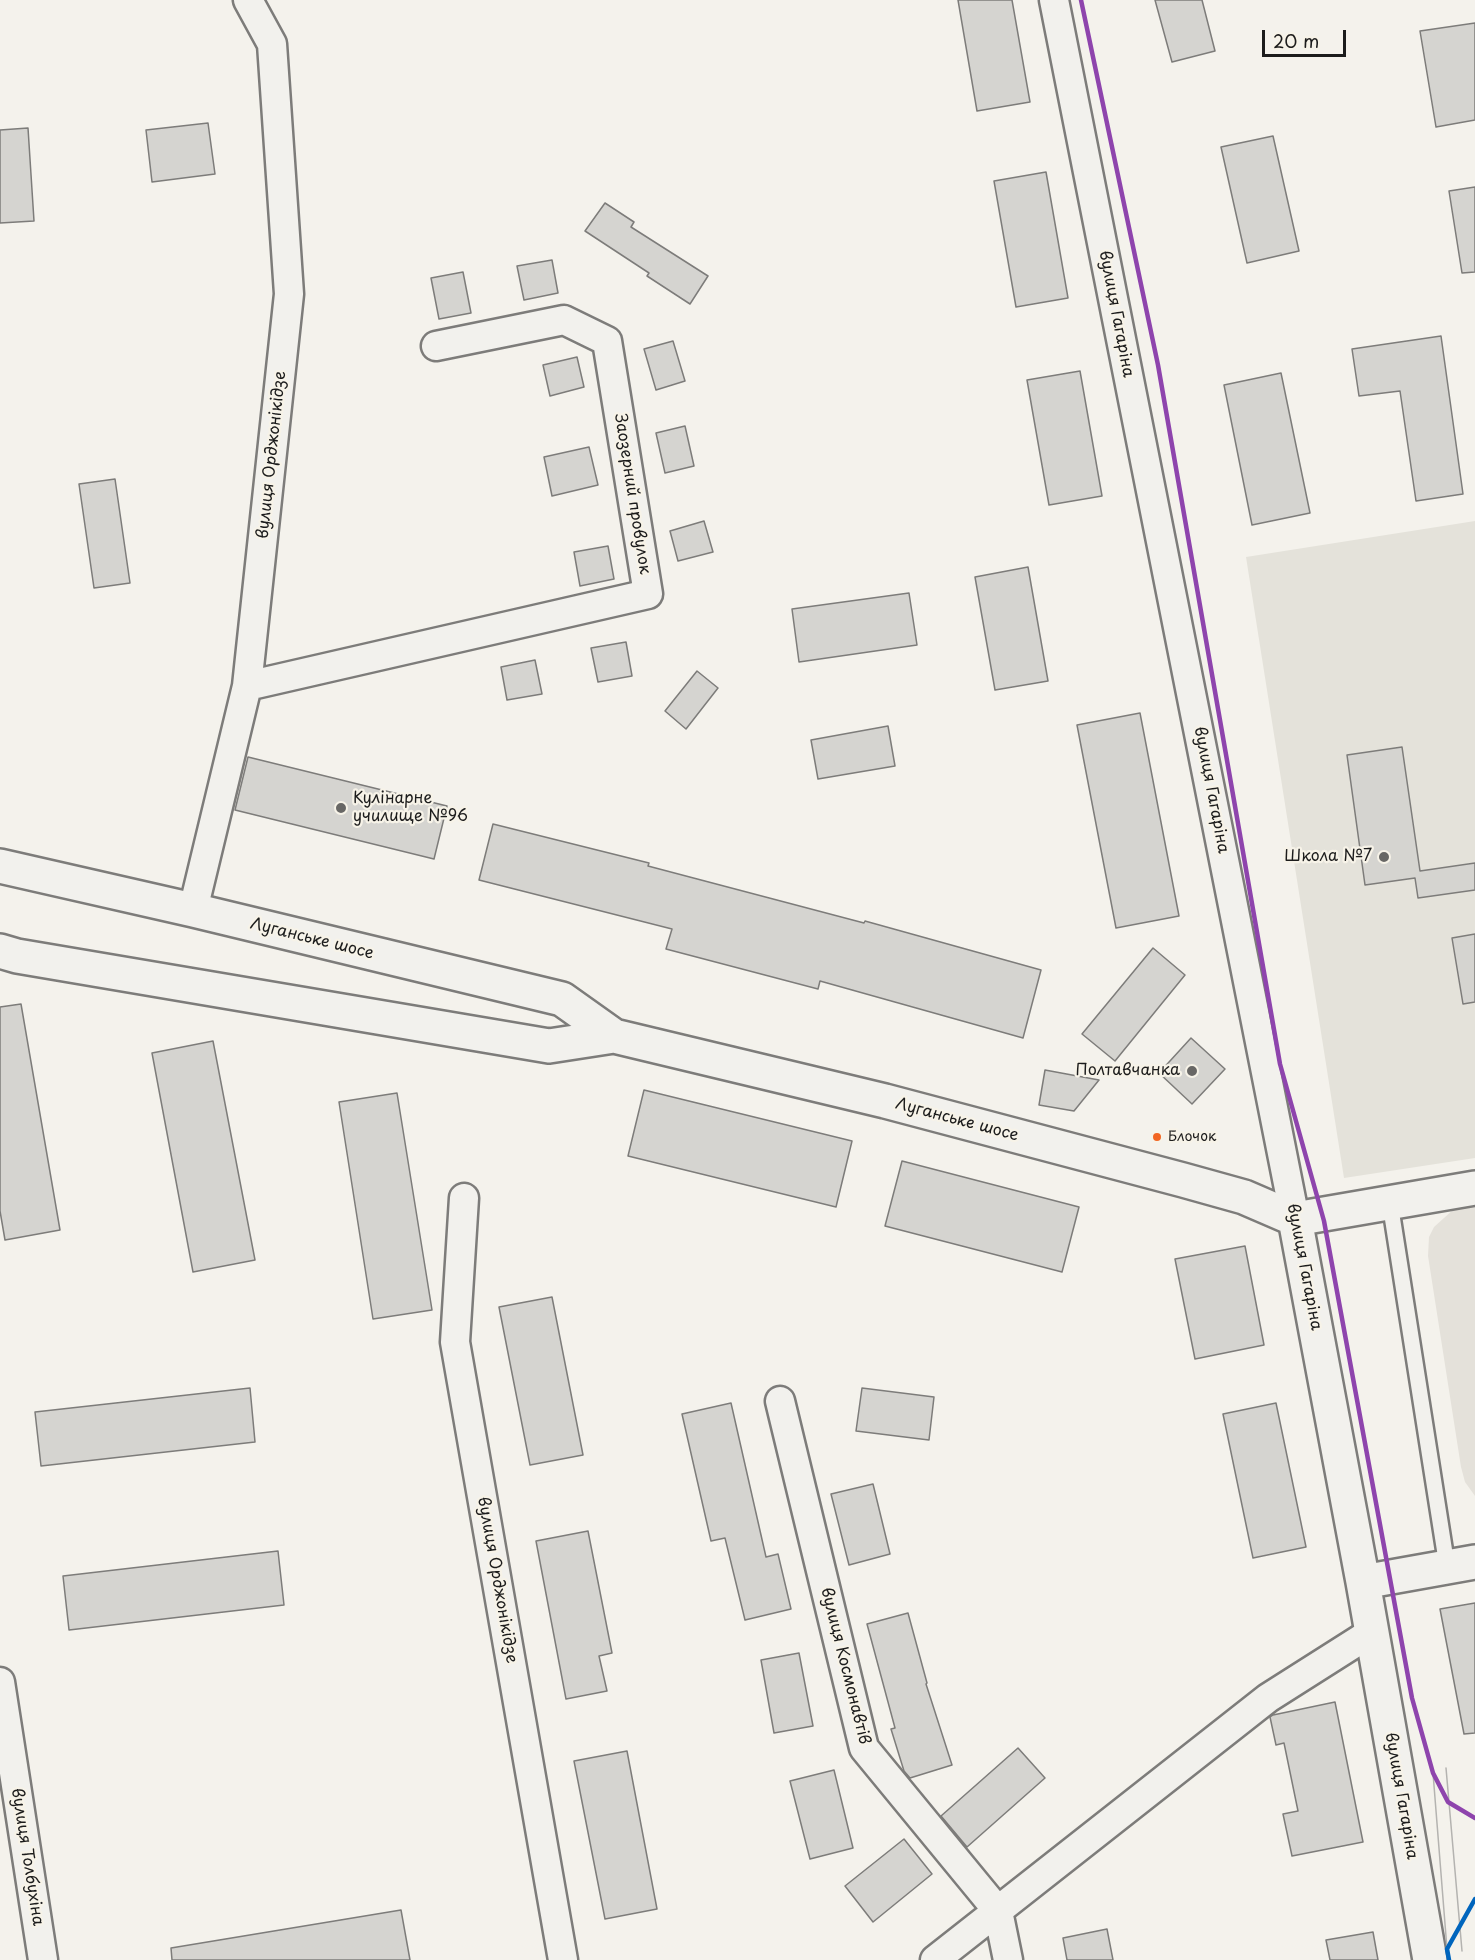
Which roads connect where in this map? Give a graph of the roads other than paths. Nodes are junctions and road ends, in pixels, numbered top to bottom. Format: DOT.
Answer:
graph roads {
  1 [pos="248,0"];
  2 [pos="1054,0"];
  3 [pos="436,346"];
  4 [pos="247,686"];
  5 [pos="0,866"];
  6 [pos="193,910"];
  7 [pos="0,951"];
  8 [pos="614,1036"];
  9 [pos="1475,1188"];
  10 [pos="464,1198"];
  11 [pos="1390,1203"];
  12 [pos="1295,1219"];
  13 [pos="780,1401"];
  14 [pos="1461,1564"];
  15 [pos="1363,1582"];
  16 [pos="1372,1632"];
  17 [pos="1,1700"];
  18 [pos="998,1911"];
  19 [pos="43,1960"];
  20 [pos="563,1960"];
  21 [pos="935,1960"];
  22 [pos="1008,1960"];
  23 [pos="1430,1960"];
  1 -- 4 [label="street, вулиця Орджонікідзе"];
  2 -- 12 [label="street, вулиця Гагаріна"];
  3 -- 4 [label="street, Заозерний провулок"];
  4 -- 6 [label="street, вулиця Орджонікідзе"];
  5 -- 6 [label="main road, Луганське шосе"];
  6 -- 8 [label="main road, Луганське шосе"];
  7 -- 8 [label="main road, Луганське шосе"];
  8 -- 12 [label="main road, Луганське шосе"];
  9 -- 11 [label="main road"];
  10 -- 20 [label="street, вулиця Орджонікідзе"];
  11 -- 12 [label="main road"];
  11 -- 14 [label="lane"];
  12 -- 15 [label="main road, вулиця Гагаріна"];
  13 -- 18 [label="street, вулиця Космонавтів"];
  14 -- 15 [label="main road"];
  15 -- 16 [label="main road, вулиця Гагаріна"];
  16 -- 18 [label="street"];
  16 -- 23 [label="main road, вулиця Гагаріна"];
  17 -- 19 [label="street, вулиця Толбухіна"];
  18 -- 21 [label="street"];
  18 -- 22 [label="street, вулиця Космонавтів"];
}
